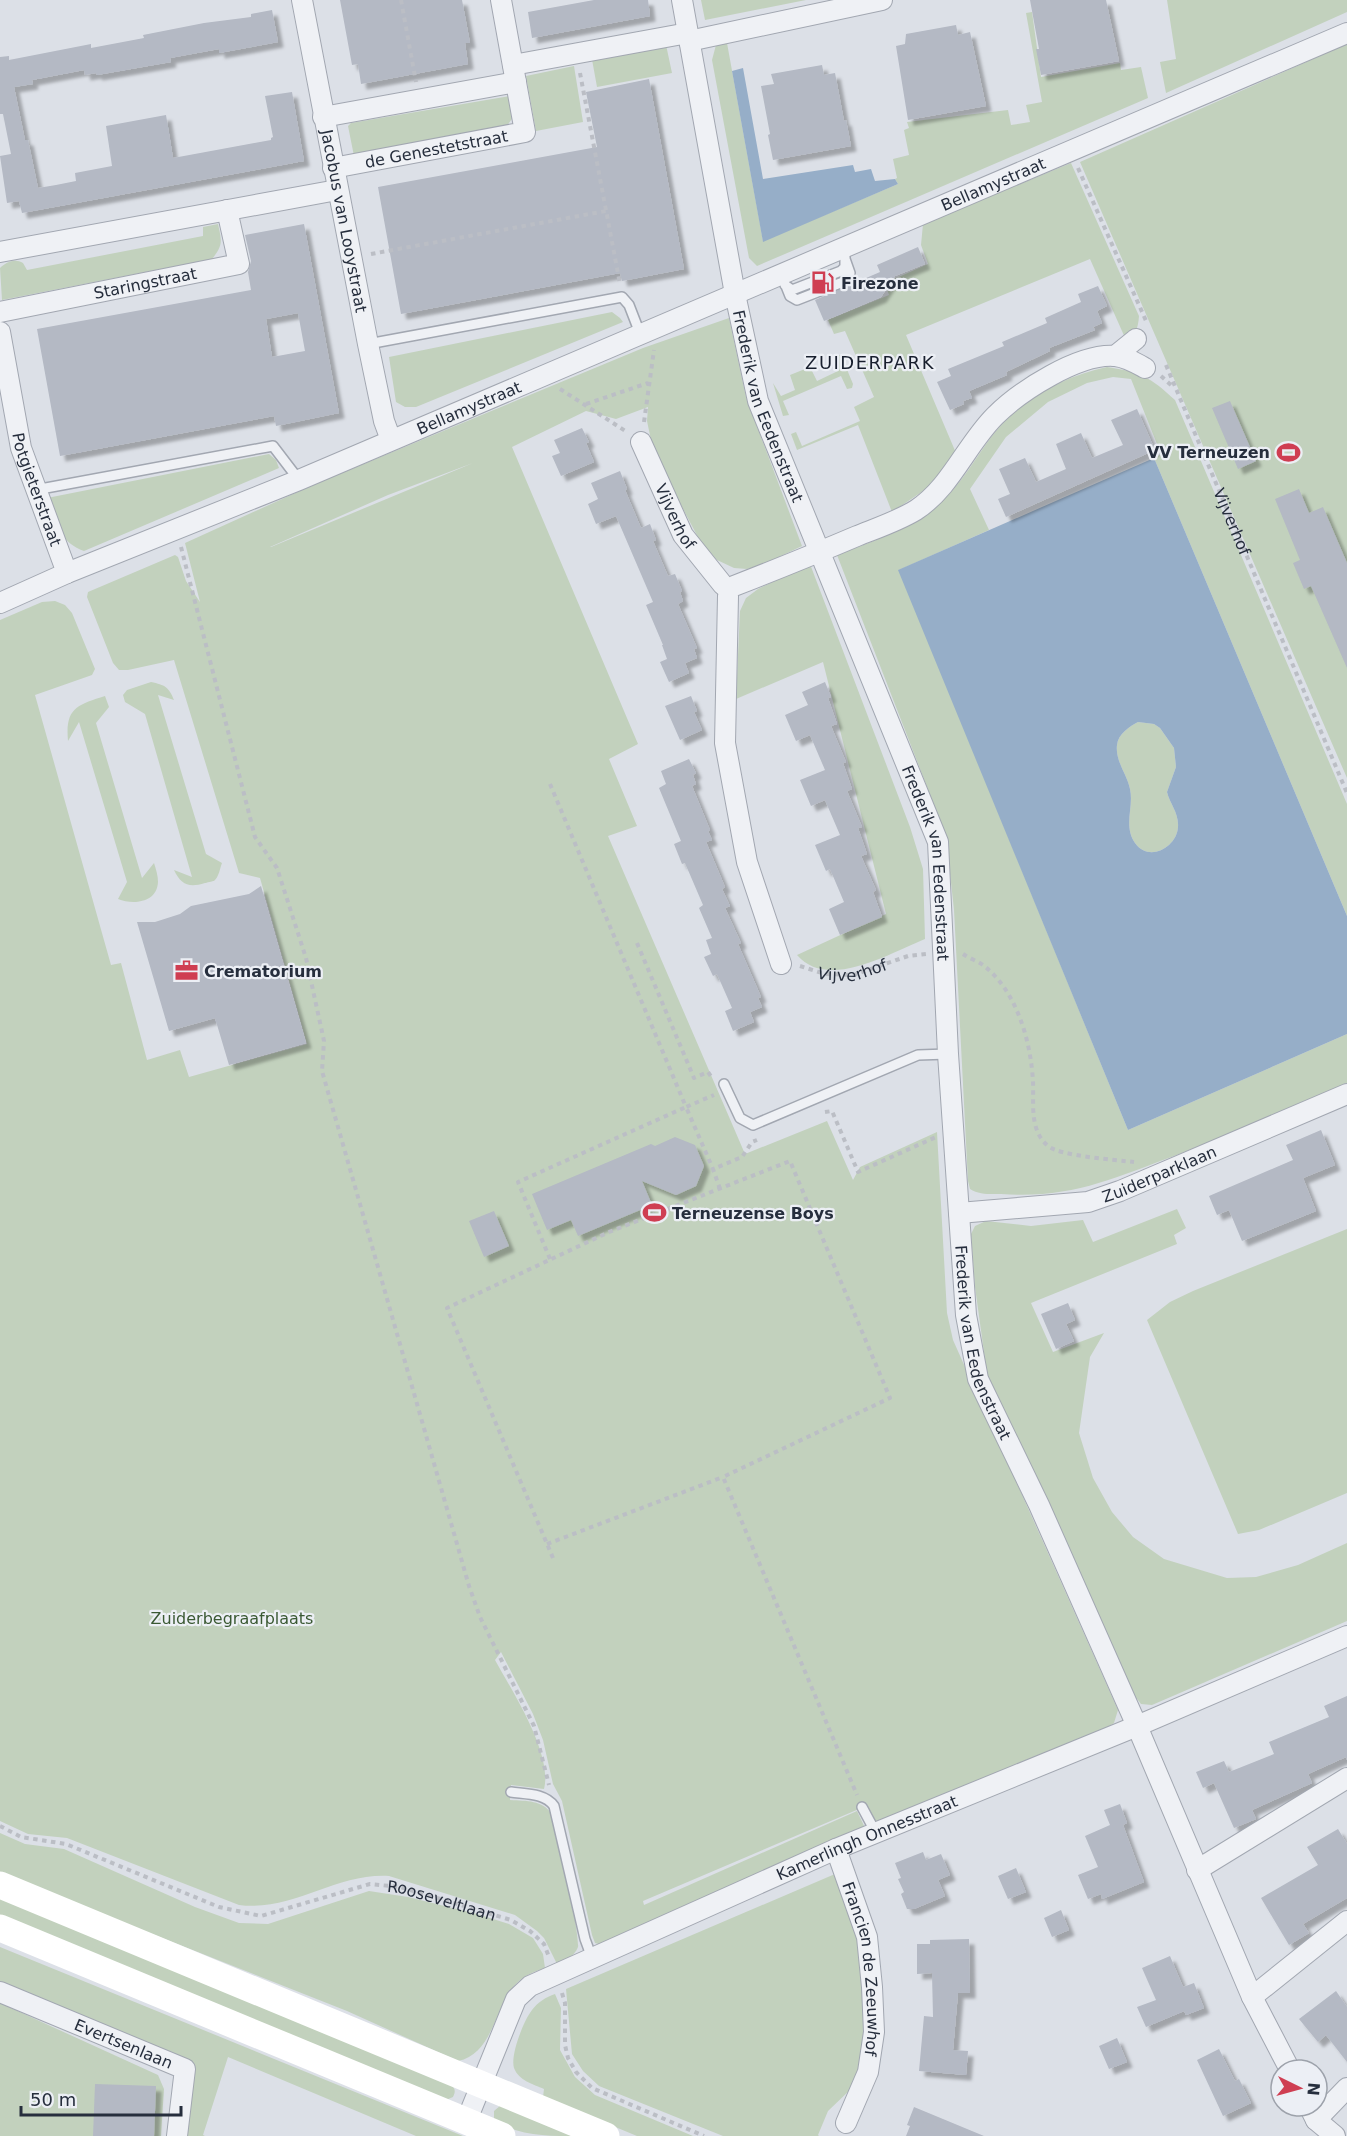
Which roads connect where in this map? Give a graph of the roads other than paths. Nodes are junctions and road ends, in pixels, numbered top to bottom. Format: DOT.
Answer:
graph roads {
  1 [pos="302,0"];
  2 [pos="501,0"];
  3 [pos="682,0"];
  4 [pos="882,0"];
  5 [pos="843,3"];
  6 [pos="1347,33"];
  7 [pos="689,37"];
  8 [pos="514,74"];
  9 [pos="323,117"];
  10 [pos="333,168"];
  11 [pos="337,189"];
  12 [pos="227,210"];
  13 [pos="0,252"];
  14 [pos="843,252"];
  15 [pos="784,280"];
  16 [pos="735,294"];
  17 [pos="0,312"];
  18 [pos="0,332"];
  19 [pos="649,332"];
  20 [pos="1142,332"];
  21 [pos="368,344"];
  22 [pos="1115,356"];
  23 [pos="1145,368"];
  24 [pos="391,440"];
  25 [pos="641,442"];
  26 [pos="299,480"];
  27 [pos="35,490"];
  28 [pos="820,552"];
  29 [pos="67,573"];
  30 [pos="728,589"];
  31 [pos="0,603"];
  32 [pos="781,964"];
  33 [pos="948,1054"];
  34 [pos="724,1088"];
  35 [pos="1347,1094"];
  36 [pos="958,1213"];
  37 [pos="1347,1636"];
  38 [pos="1137,1726"];
  39 [pos="1347,1778"];
  40 [pos="511,1792"];
  41 [pos="862,1806"];
  42 [pos="876,1833"];
  43 [pos="836,1849"];
  44 [pos="1197,1870"];
  45 [pos="0,1885"];
  46 [pos="1347,1922"];
  47 [pos="0,1928"];
  48 [pos="592,1958"];
  49 [pos="0,1992"];
  50 [pos="1252,1997"];
  51 [pos="1284,2058"];
  52 [pos="482,2084"];
  53 [pos="1347,2088"];
  54 [pos="1329,2101"];
  55 [pos="1318,2118"];
  56 [pos="466,2122"];
  57 [pos="846,2123"];
  58 [pos="177,2136"];
  59 [pos="502,2136"];
  60 [pos="606,2136"];
  61 [pos="1335,2136"];
  1 -- 9 [label="street, Jacobus van Looystraat"];
  2 -- 8 [label="street, de Genestetstraat"];
  3 -- 7 [label="street, Frederik van Eedenstraat"];
  4 -- 5 [label="street"];
  5 -- 7 [label="street"];
  6 -- 14 [label="street, Bellamystraat"];
  7 -- 8 [label="street"];
  7 -- 16 [label="street, Frederik van Eedenstraat"];
  8 -- 9 [label="street"];
  8 -- 10 [label="street, de Genestetstraat"];
  9 -- 10 [label="street, Jacobus van Looystraat"];
  10 -- 11 [label="street, Jacobus van Looystraat"];
  11 -- 12 [label="street"];
  11 -- 21 [label="street, Jacobus van Looystraat"];
  12 -- 13 [label="street"];
  12 -- 17 [label="street, Staringstraat"];
  14 -- 15 [label="street, Bellamystraat"];
  14 -- 15 [label="lane"];
  15 -- 16 [label="street, Bellamystraat"];
  16 -- 19 [label="street, Bellamystraat"];
  16 -- 28 [label="street, Frederik van Eedenstraat"];
  18 -- 27 [label="street, Potgieterstraat"];
  19 -- 21 [label="lane"];
  19 -- 24 [label="street, Bellamystraat"];
  20 -- 22 [label="street"];
  21 -- 24 [label="street, Jacobus van Looystraat"];
  22 -- 23 [label="street"];
  22 -- 28 [label="street"];
  24 -- 26 [label="street, Bellamystraat"];
  25 -- 30 [label="street, Vijverhof"];
  26 -- 27 [label="lane"];
  26 -- 29 [label="street, Bellamystraat"];
  27 -- 29 [label="street, Potgieterstraat"];
  28 -- 30 [label="street"];
  28 -- 33 [label="street, Frederik van Eedenstraat"];
  29 -- 31 [label="street, Bellamystraat"];
  30 -- 32 [label="street"];
  33 -- 34 [label="lane"];
  33 -- 36 [label="street, Frederik van Eedenstraat"];
  35 -- 36 [label="street, Zuiderparklaan"];
  36 -- 38 [label="street, Frederik van Eedenstraat"];
  37 -- 38 [label="street, Kamerlingh Onnesstraat"];
  38 -- 42 [label="street, Kamerlingh Onnesstraat"];
  38 -- 44 [label="street, Frederik van Eedenstraat"];
  39 -- 44 [label="street"];
  40 -- 48 [label="lane"];
  41 -- 42 [label="lane"];
  42 -- 43 [label="street, Kamerlingh Onnesstraat"];
  43 -- 48 [label="street, Kamerlingh Onnesstraat"];
  43 -- 57 [label="street, Francien de Zeeuwhof"];
  44 -- 50 [label="street, Frederik van Eedenstraat"];
  45 -- 52 [label="main road"];
  46 -- 50 [label="street"];
  47 -- 56 [label="main road"];
  48 -- 52 [label="street, Kamerlingh Onnesstraat"];
  49 -- 58 [label="street, Evertsenlaan"];
  50 -- 51 [label="street, Frederik van Eedenstraat"];
  52 -- 56 [label="street, Kamerlingh Onnesstraat"];
  52 -- 60 [label="main road"];
  53 -- 54 [label="street"];
  55 -- 61 [label="street"];
  56 -- 59 [label="main road"];
}
